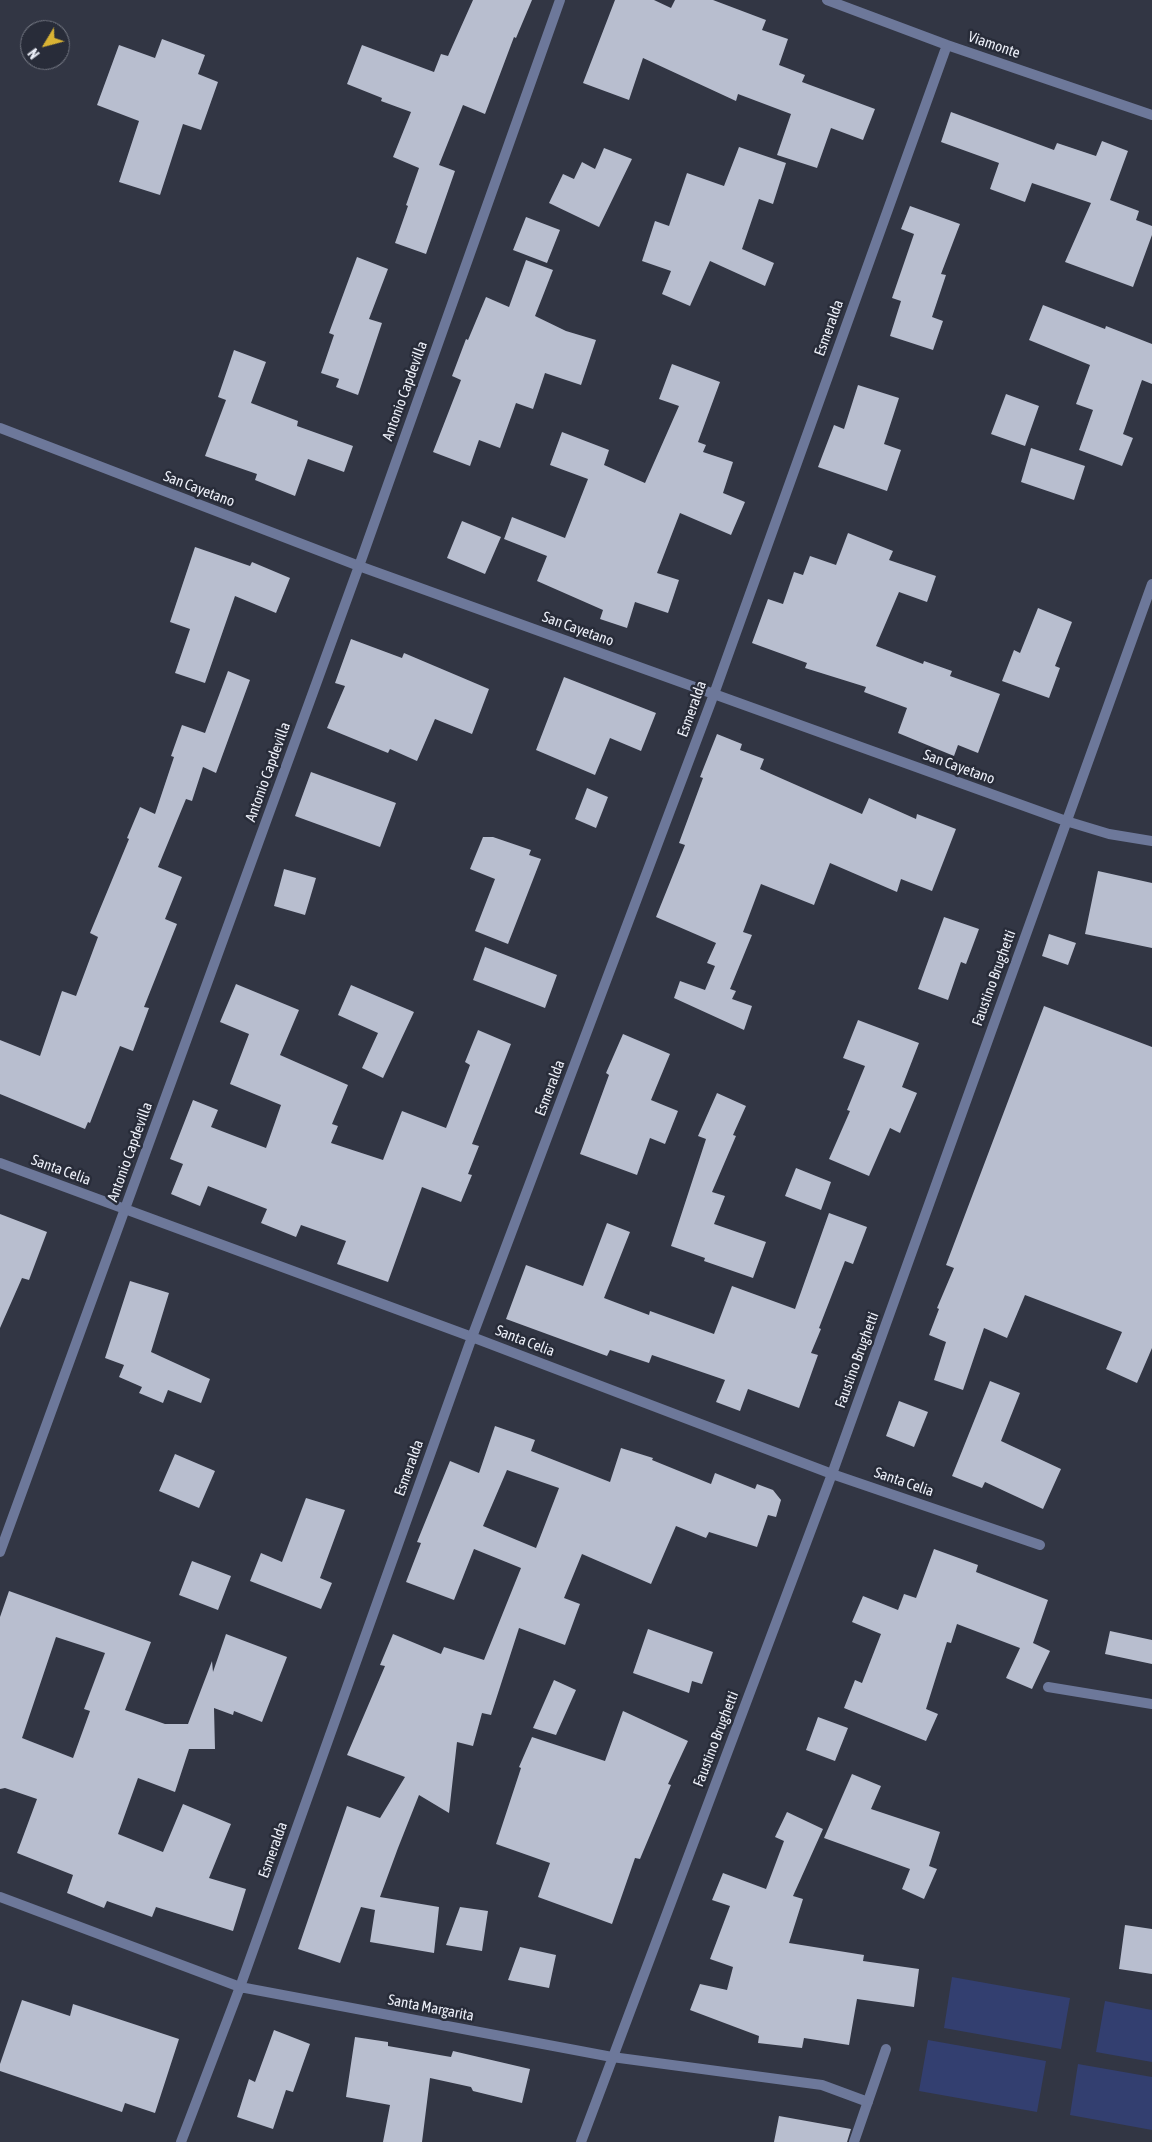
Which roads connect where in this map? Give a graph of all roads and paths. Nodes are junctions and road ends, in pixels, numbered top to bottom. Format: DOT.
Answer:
graph roads {
  1 [pos="560,0"];
  2 [pos="827,0"];
  3 [pos="946,45"];
  4 [pos="1152,115"];
  5 [pos="0,428"];
  6 [pos="359,566"];
  7 [pos="1152,584"];
  8 [pos="714,694"];
  9 [pos="1066,821"];
  10 [pos="1152,841"];
  11 [pos="0,1163"];
  12 [pos="125,1209"];
  13 [pos="472,1337"];
  14 [pos="832,1474"];
  15 [pos="1040,1545"];
  16 [pos="0,1552"];
  17 [pos="1048,1687"];
  18 [pos="1152,1704"];
  19 [pos="0,1897"];
  20 [pos="240,1986"];
  21 [pos="886,2049"];
  22 [pos="612,2057"];
  23 [pos="868,2102"];
  24 [pos="181,2142"];
  25 [pos="581,2142"];
  26 [pos="854,2142"];
  1 -- 6 [label="street, Antonio Capdevilla"];
  2 -- 3 [label="street, Viamonte"];
  3 -- 4 [label="street, Viamonte"];
  3 -- 8 [label="street, Esmeralda"];
  5 -- 6 [label="street, San Cayetano"];
  6 -- 8 [label="street, San Cayetano"];
  6 -- 12 [label="street, Antonio Capdevilla"];
  7 -- 9 [label="street, Faustino Brughetti"];
  8 -- 9 [label="street, San Cayetano"];
  8 -- 13 [label="street, Esmeralda"];
  9 -- 10 [label="street, San Cayetano"];
  9 -- 14 [label="street, Faustino Brughetti"];
  11 -- 12 [label="street, Santa Celia"];
  12 -- 13 [label="street, Santa Celia"];
  12 -- 16 [label="street, Antonio Capdevilla"];
  13 -- 14 [label="street, Santa Celia"];
  13 -- 20 [label="street, Esmeralda"];
  14 -- 15 [label="street, Santa Celia"];
  14 -- 22 [label="street, Faustino Brughetti"];
  17 -- 18 [label="street"];
  19 -- 20 [label="street, Santa Margarita"];
  20 -- 22 [label="street, Santa Margarita"];
  20 -- 24 [label="street, Esmeralda"];
  21 -- 23 [label="street"];
  22 -- 23 [label="street, Santa Margarita"];
  22 -- 25 [label="street, Faustino Brughetti"];
  23 -- 26 [label="street"];
}
